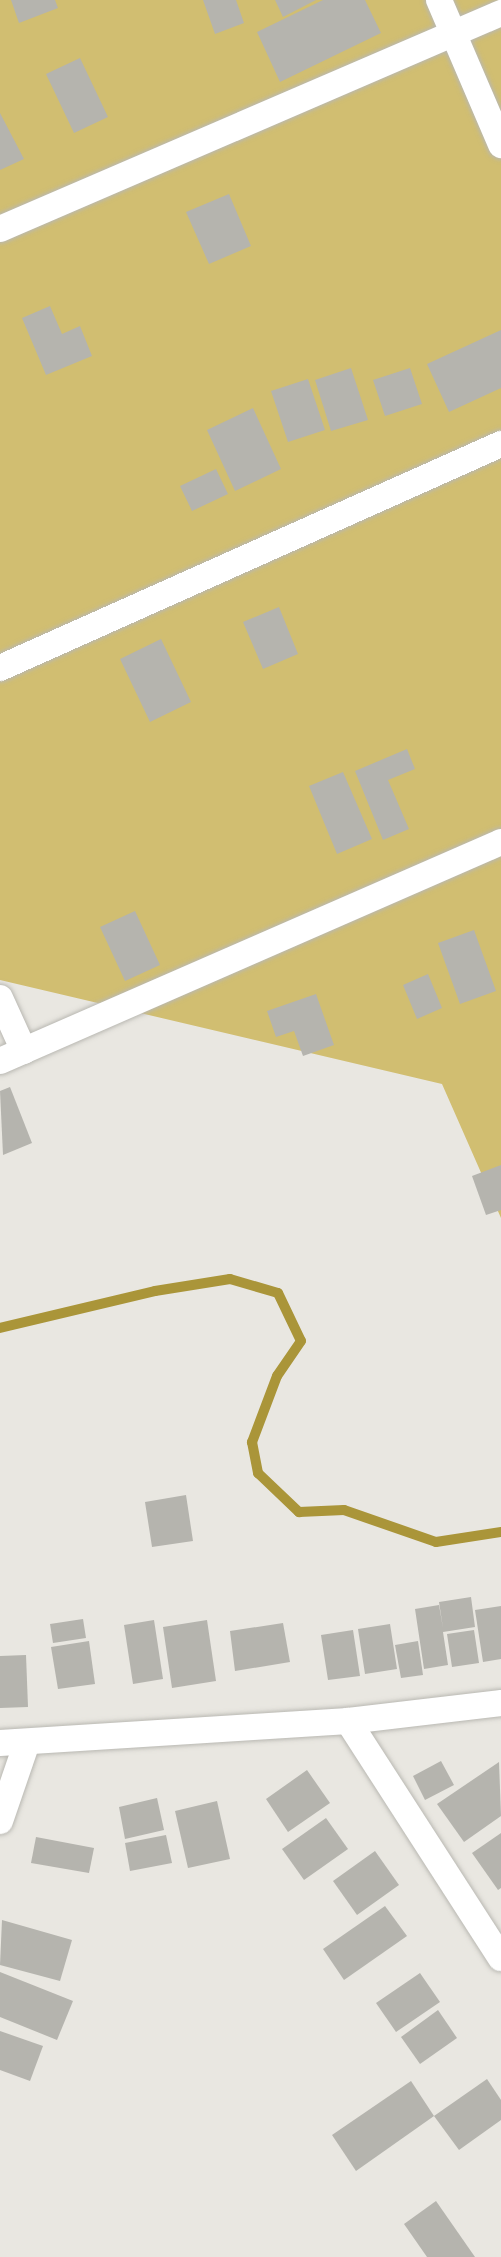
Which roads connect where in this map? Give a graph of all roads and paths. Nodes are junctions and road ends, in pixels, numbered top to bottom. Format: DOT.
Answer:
graph roads {
  1 [pos="439,0"];
  2 [pos="501,13"];
  3 [pos="454,33"];
  4 [pos="501,145"];
  5 [pos="0,229"];
  6 [pos="501,444"];
  7 [pos="0,668"];
  8 [pos="501,842"];
  9 [pos="0,998"];
  10 [pos="24,1051"];
  11 [pos="0,1061"];
  12 [pos="501,1703"];
  13 [pos="348,1721"];
  14 [pos="27,1742"];
  15 [pos="0,1743"];
  16 [pos="0,1821"];
  17 [pos="501,1958"];
  1 -- 3 [label="street"];
  2 -- 3 [label="street"];
  3 -- 4 [label="street"];
  3 -- 5 [label="street"];
  6 -- 7 [label="street"];
  8 -- 10 [label="street"];
  9 -- 10 [label="street"];
  10 -- 11 [label="street"];
  12 -- 13 [label="street"];
  13 -- 14 [label="street"];
  13 -- 17 [label="street"];
  14 -- 15 [label="street"];
  14 -- 16 [label="street"];
}
